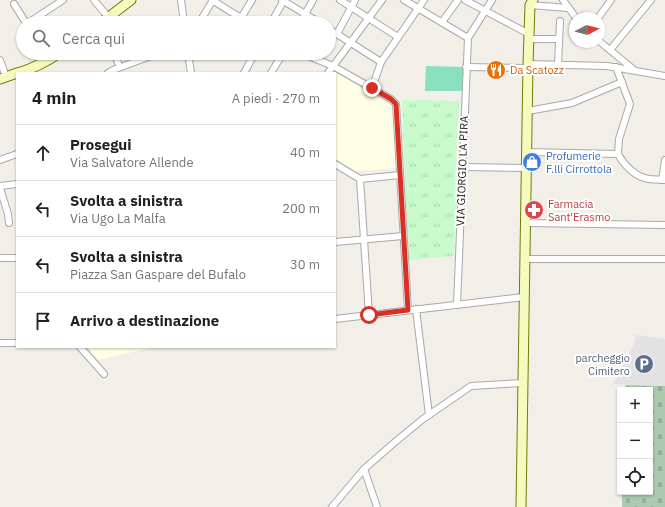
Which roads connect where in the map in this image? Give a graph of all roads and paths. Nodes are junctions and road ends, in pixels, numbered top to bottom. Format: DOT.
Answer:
graph roads {
  1 [pos="63,0"];
  2 [pos="94,0"];
  3 [pos="131,0"];
  4 [pos="181,0"];
  5 [pos="212,0"];
  6 [pos="252,0"];
  7 [pos="283,0"];
  8 [pos="313,0"];
  9 [pos="340,0"];
  10 [pos="356,0"];
  11 [pos="382,0"];
  12 [pos="404,0"];
  13 [pos="424,0"];
  14 [pos="458,0"];
  15 [pos="465,0"];
  16 [pos="492,0"];
  17 [pos="563,0"];
  18 [pos="611,0"];
  19 [pos="651,0"];
  20 [pos="529,2"];
  21 [pos="14,4"];
  22 [pos="352,7"];
  23 [pos="418,8"];
  24 [pos="568,8"];
  25 [pos="485,11"];
  26 [pos="571,12"];
  27 [pos="602,12"];
  28 [pos="305,14"];
  29 [pos="22,16"];
  30 [pos="38,16"];
  31 [pos="102,16"];
  32 [pos="110,16"];
  33 [pos="183,16"];
  34 [pos="203,16"];
  35 [pos="238,16"];
  36 [pos="242,16"];
  37 [pos="275,16"];
  38 [pos="308,16"];
  39 [pos="369,18"];
  40 [pos="560,21"];
  41 [pos="442,22"];
  42 [pos="337,34"];
  43 [pos="529,36"];
  44 [pos="398,37"];
  45 [pos="468,38"];
  46 [pos="559,39"];
  47 [pos="351,42"];
  48 [pos="605,46"];
  49 [pos="610,50"];
  50 [pos="0,60"];
  51 [pos="44,60"];
  52 [pos="117,60"];
  53 [pos="141,60"];
  54 [pos="189,60"];
  55 [pos="251,60"];
  56 [pos="279,60"];
  57 [pos="318,60"];
  58 [pos="382,62"];
  59 [pos="118,63"];
  60 [pos="558,64"];
  61 [pos="333,66"];
  62 [pos="528,66"];
  63 [pos="466,67"];
  64 [pos="616,67"];
  65 [pos="634,70"];
  66 [pos="34,71"];
  67 [pos="110,72"];
  68 [pos="191,72"];
  69 [pos="245,72"];
  70 [pos="272,72"];
  71 [pos="329,72"];
  72 [pos="16,74"];
  73 [pos="665,76"];
  74 [pos="3,78"];
  75 [pos="622,82"];
  76 [pos="372,88"];
  77 [pos="528,111"];
  78 [pos="527,152"];
  79 [pos="16,154"];
  80 [pos="618,154"];
  81 [pos="0,160"];
  82 [pos="665,160"];
  83 [pos="336,165"];
  84 [pos="462,167"];
  85 [pos="526,168"];
  86 [pos="400,175"];
  87 [pos="360,178"];
  88 [pos="663,180"];
  89 [pos="16,184"];
  90 [pos="0,187"];
  91 [pos="9,223"];
  92 [pos="525,223"];
  93 [pos="665,225"];
  94 [pos="403,236"];
  95 [pos="363,240"];
  96 [pos="336,242"];
  97 [pos="0,258"];
  98 [pos="16,258"];
  99 [pos="665,259"];
  100 [pos="524,260"];
  101 [pos="524,297"];
  102 [pos="457,305"];
  103 [pos="408,310"];
  104 [pos="416,310"];
  105 [pos="369,315"];
  106 [pos="336,319"];
  107 [pos="0,343"];
  108 [pos="16,343"];
  109 [pos="81,348"];
  110 [pos="104,374"];
  111 [pos="522,383"];
  112 [pos="429,415"];
  113 [pos="364,469"];
  114 [pos="332,507"];
  115 [pos="377,507"];
  116 [pos="520,507"];
  1 -- 30 [label="street"];
  2 -- 31 [label="street"];
  3 -- 32 [label="main road"];
  4 -- 33 [label="street"];
  5 -- 34 [label="street"];
  5 -- 35 [label="street"];
  6 -- 36 [label="street"];
  7 -- 28 [label="street"];
  7 -- 37 [label="street"];
  8 -- 28 [label="street"];
  9 -- 22 [label="street"];
  10 -- 22 [label="street"];
  11 -- 39 [label="street"];
  12 -- 23 [label="street"];
  13 -- 23 [label="street"];
  14 -- 41 [label="street"];
  15 -- 25 [label="street"];
  16 -- 25 [label="street"];
  17 -- 24 [label="street"];
  18 -- 27 [label="street"];
  19 -- 49 [label="street"];
  20 -- 24 [label="street"];
  20 -- 43 [label="main road"];
  21 -- 29 [label="street"];
  22 -- 39 [label="street"];
  22 -- 42 [label="street"];
  23 -- 41 [label="street"];
  23 -- 44 [label="street"];
  24 -- 26 [label="street"];
  25 -- 43 [label="street"];
  25 -- 45 [label="street"];
  28 -- 38 [label="street"];
  39 -- 44 [label="street"];
  39 -- 47 [label="street"];
  40 -- 46 [label="street"];
  41 -- 45 [label="street"];
  42 -- 47 [label="street"];
  43 -- 46 [label="street"];
  43 -- 62 [label="main road"];
  44 -- 58 [label="street"];
  45 -- 63 [label="street, VIA GIORGIO LA PIRA"];
  46 -- 60 [label="street"];
  47 -- 58 [label="street"];
  47 -- 61 [label="street"];
  48 -- 49 [label="street"];
  49 -- 65 [label="street"];
  50 -- 74 [label="street"];
  51 -- 66 [label="main road"];
  52 -- 59 [label="street"];
  53 -- 67 [label="street"];
  54 -- 68 [label="street"];
  55 -- 69 [label="street"];
  56 -- 70 [label="street"];
  57 -- 61 [label="street"];
  58 -- 76 [label="street"];
  60 -- 62 [label="street"];
  60 -- 64 [label="street"];
  61 -- 71 [label="street"];
  61 -- 76 [label="street"];
  62 -- 63 [label="street"];
  62 -- 77 [label="main road"];
  63 -- 84 [label="street, VIA GIORGIO LA PIRA"];
  64 -- 65 [label="street"];
  64 -- 75 [label="street"];
  65 -- 73 [label="street"];
  72 -- 74 [label="main road"];
  75 -- 77 [label="street"];
  75 -- 80 [label="street"];
  76 -- 86 [label="street"];
  77 -- 78 [label="main road"];
  78 -- 80 [label="street"];
  78 -- 85 [label="main road"];
  79 -- 81 [label="street"];
  80 -- 88 [label="street"];
  82 -- 88 [label="street"];
  83 -- 87 [label="street"];
  84 -- 85 [label="street"];
  84 -- 102 [label="street, VIA GIORGIO LA PIRA"];
  85 -- 92 [label="main road"];
  86 -- 87 [label="street"];
  86 -- 94 [label="street"];
  87 -- 95 [label="street"];
  89 -- 90 [label="street"];
  90 -- 91 [label="street"];
  92 -- 93 [label="street"];
  92 -- 100 [label="main road"];
  94 -- 95 [label="street"];
  94 -- 103 [label="street"];
  95 -- 96 [label="street"];
  95 -- 105 [label="street"];
  97 -- 98 [label="street"];
  99 -- 100 [label="street"];
  100 -- 101 [label="main road"];
  101 -- 102 [label="street"];
  101 -- 111 [label="main road"];
  102 -- 104 [label="street"];
  103 -- 104 [label="street"];
  103 -- 105 [label="street"];
  104 -- 112 [label="street"];
  105 -- 106 [label="street"];
  107 -- 108 [label="street"];
  109 -- 110 [label="street"];
  111 -- 112 [label="street"];
  111 -- 116 [label="main road"];
  112 -- 113 [label="street"];
  113 -- 114 [label="street"];
  113 -- 115 [label="street"];
}
